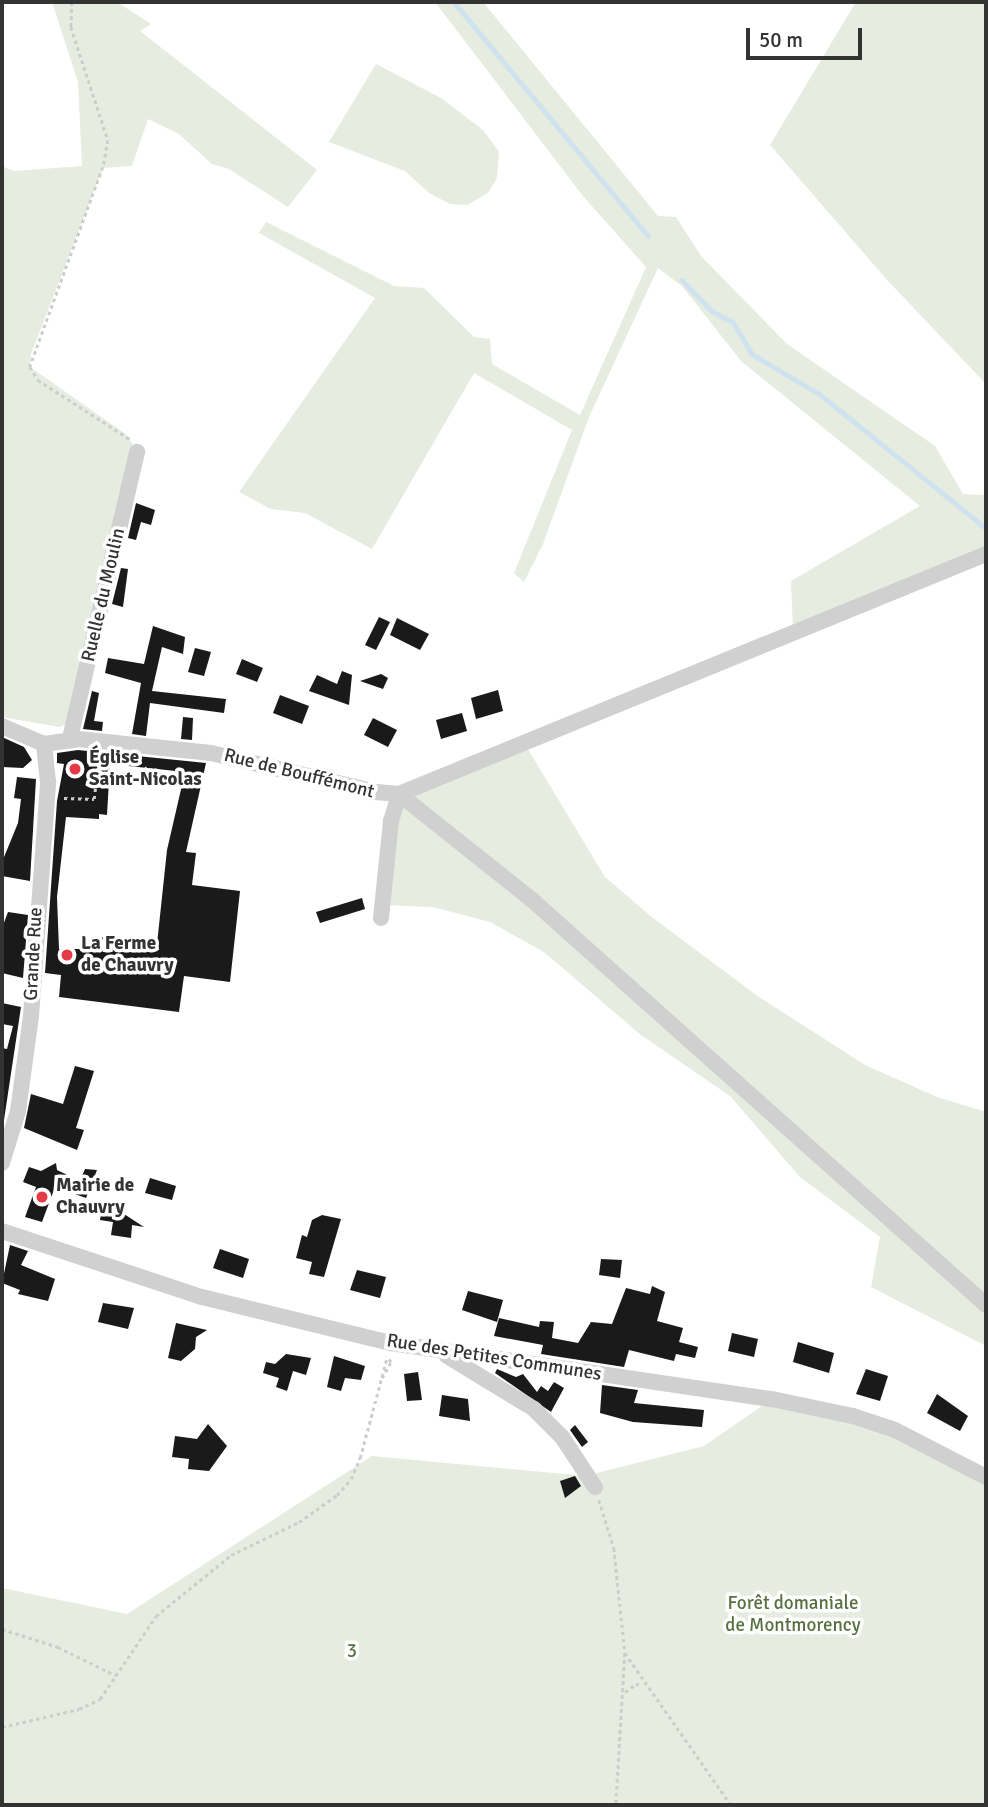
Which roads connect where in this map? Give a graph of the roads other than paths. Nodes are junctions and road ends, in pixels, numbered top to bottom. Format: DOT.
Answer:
graph roads {
  1 [pos="137,452"];
  2 [pos="986,554"];
  3 [pos="2,726"];
  4 [pos="70,738"];
  5 [pos="44,744"];
  6 [pos="399,794"];
  7 [pos="381,918"];
  8 [pos="2,1163"];
  9 [pos="2,1231"];
  10 [pos="986,1305"];
  11 [pos="442,1352"];
  12 [pos="986,1477"];
  13 [pos="595,1487"];
  1 -- 4 [label="street, Ruelle du Moulin"];
  2 -- 6 [label="street, Rue de Bouffémont"];
  3 -- 5 [label="street"];
  4 -- 5 [label="street, Rue de Bouffémont"];
  4 -- 6 [label="street, Rue de Bouffémont"];
  5 -- 8 [label="street, Grande Rue"];
  6 -- 7 [label="street"];
  6 -- 10 [label="street"];
  9 -- 11 [label="street, Rue des Petites Communes"];
  11 -- 12 [label="street, Rue des Petites Communes"];
  11 -- 13 [label="street"];
}
